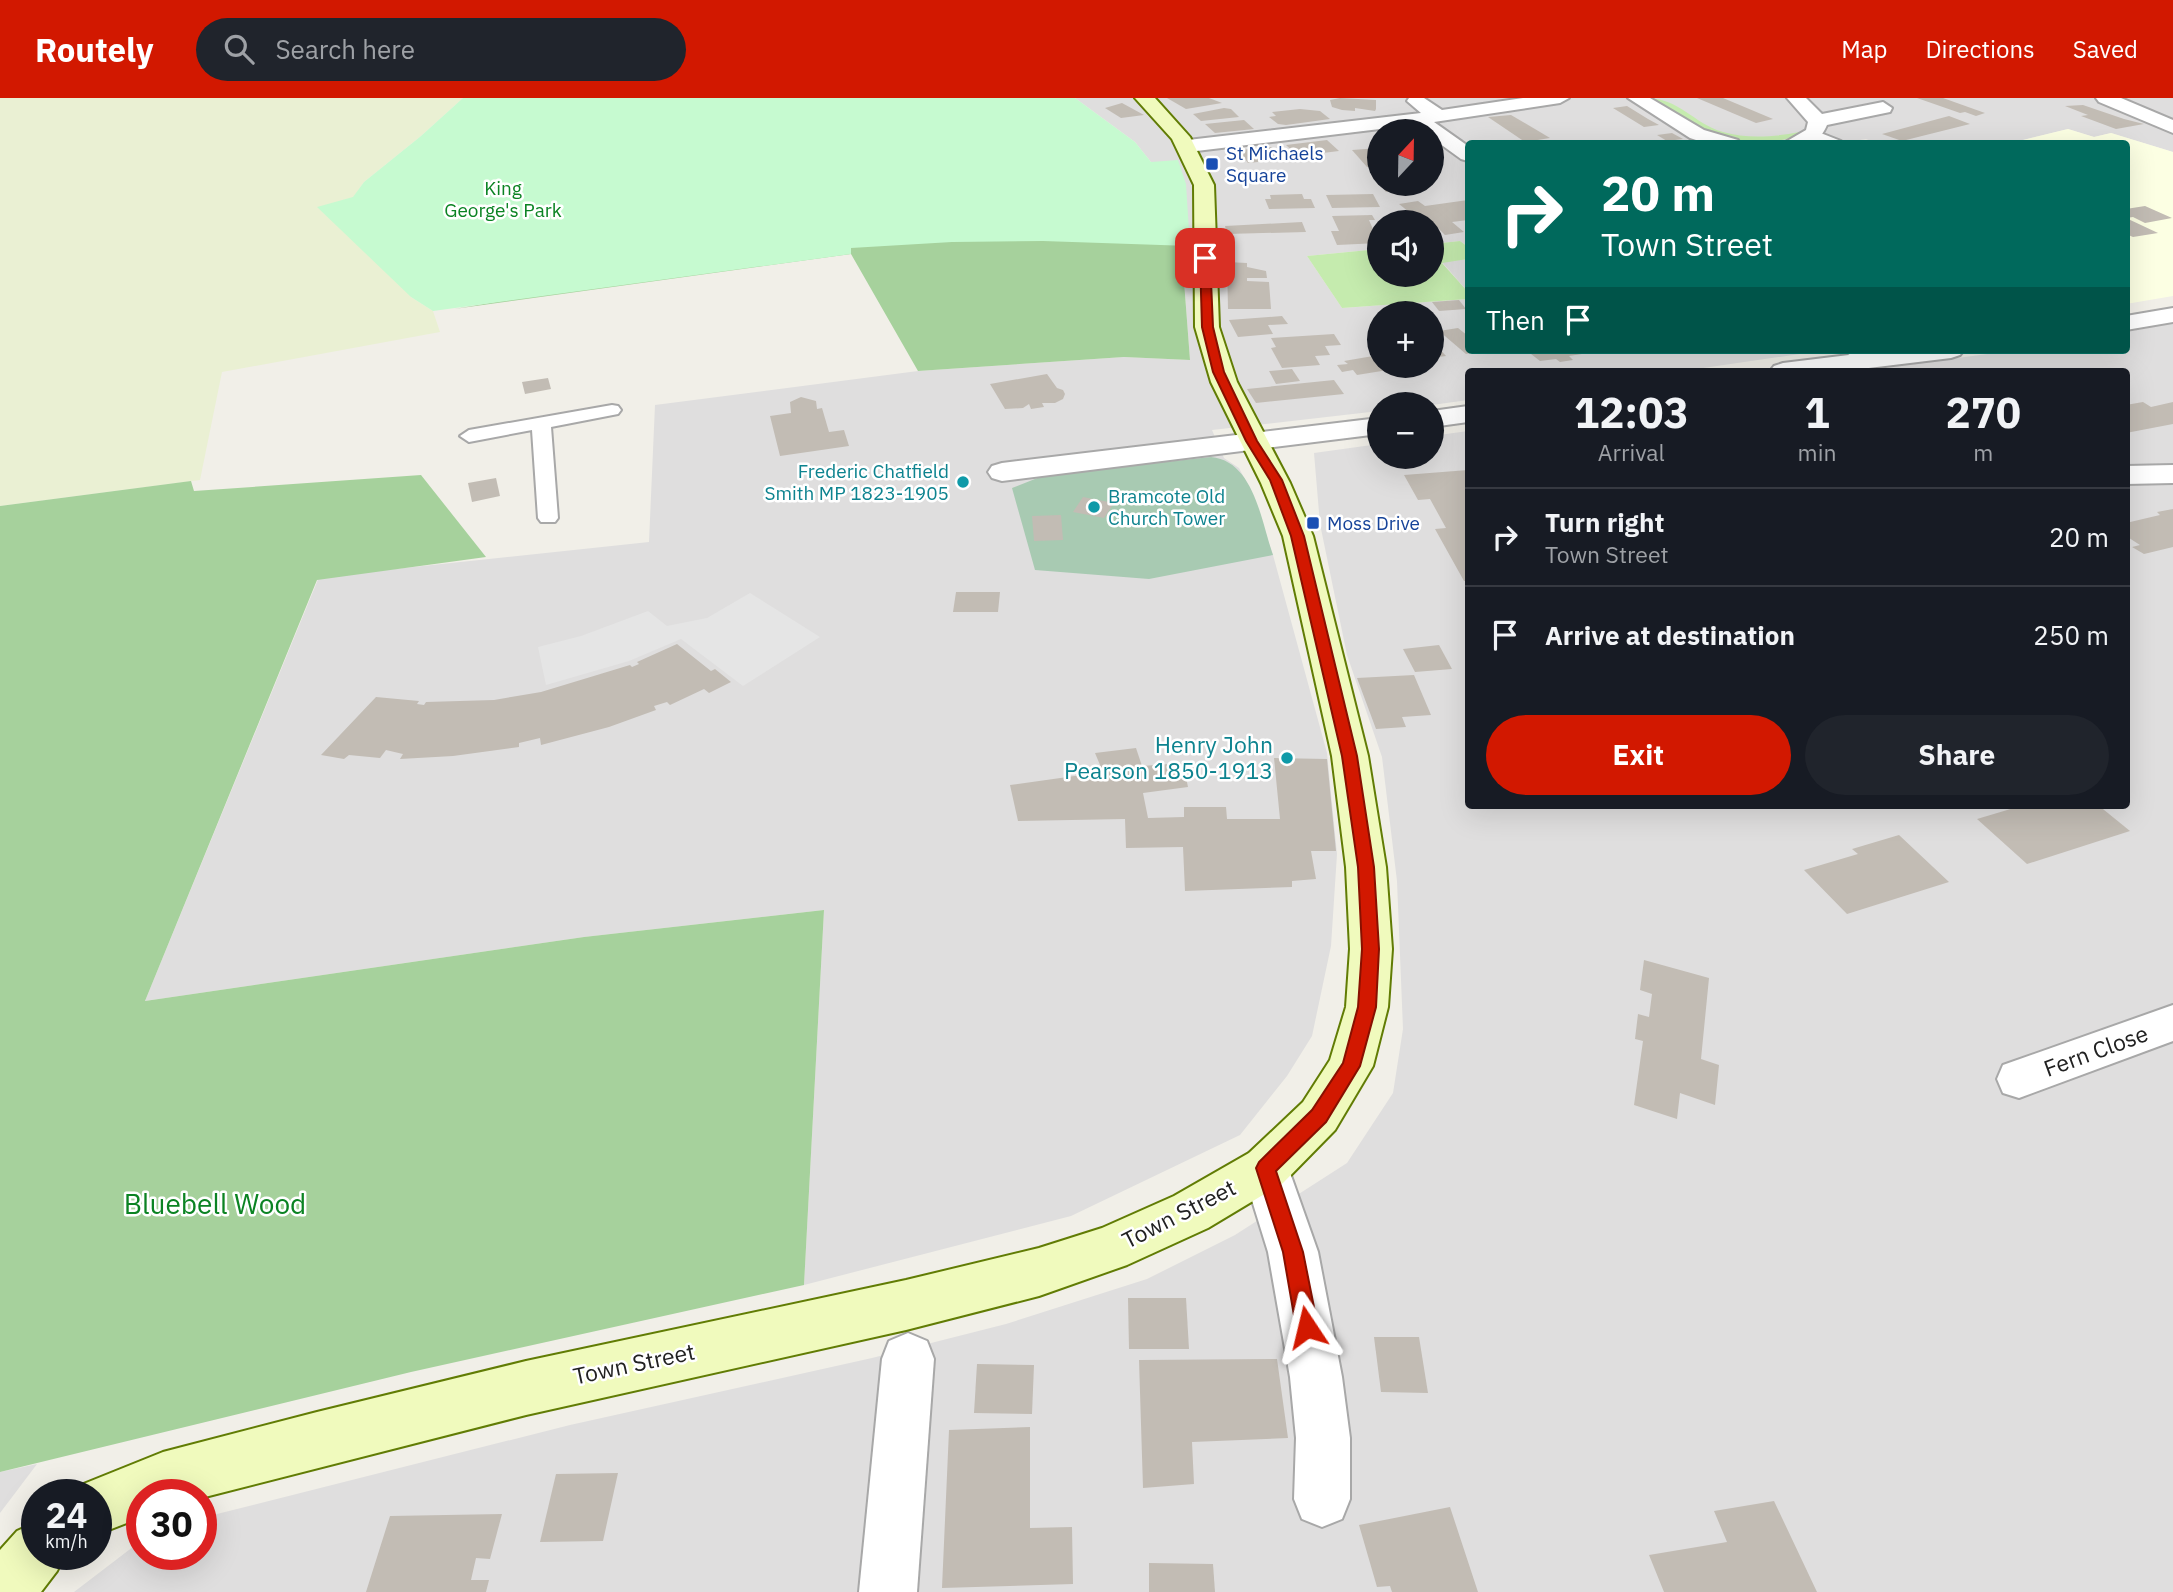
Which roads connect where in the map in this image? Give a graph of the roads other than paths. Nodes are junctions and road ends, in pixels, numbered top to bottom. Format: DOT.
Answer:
graph roads {
  1 [pos="1144,98"];
  2 [pos="1412,98"];
  3 [pos="1560,98"];
  4 [pos="1637,98"];
  5 [pos="1796,98"];
  6 [pos="2105,98"];
  7 [pos="1883,108"];
  8 [pos="1439,116"];
  9 [pos="1417,119"];
  10 [pos="1367,125"];
  11 [pos="1815,127"];
  12 [pos="2173,127"];
  13 [pos="1444,139"];
  14 [pos="1714,140"];
  15 [pos="1797,140"];
  16 [pos="1831,140"];
  17 [pos="1188,146"];
  18 [pos="1465,154"];
  19 [pos="2173,315"];
  20 [pos="2130,322"];
  21 [pos="1877,354"];
  22 [pos="1859,355"];
  23 [pos="1797,368"];
  24 [pos="612,410"];
  25 [pos="1465,415"];
  26 [pos="1444,418"];
  27 [pos="541,422"];
  28 [pos="1367,427"];
  29 [pos="469,436"];
  30 [pos="1252,441"];
  31 [pos="1002,472"];
  32 [pos="2173,474"];
  33 [pos="2130,475"];
  34 [pos="548,518"];
  35 [pos="2173,1023"];
  36 [pos="2019,1079"];
  37 [pos="1266,1168"];
  38 [pos="908,1359"];
  39 [pos="1322,1499"];
  40 [pos="112,1501"];
  41 [pos="888,1592"];
  1 -- 17 [label="street, Town Street"];
  2 -- 8 [label="street"];
  3 -- 8 [label="street"];
  4 -- 14 [label="street"];
  5 -- 11 [label="street"];
  6 -- 12 [label="street"];
  7 -- 11 [label="street"];
  8 -- 9 [label="street"];
  10 -- 17 [label="street"];
  11 -- 15 [label="street"];
  11 -- 16 [label="lane"];
  13 -- 18 [label="street"];
  17 -- 30 [label="street, Town Street"];
  19 -- 20 [label="street"];
  21 -- 22 [label="street"];
  22 -- 23 [label="street"];
  24 -- 27 [label="lane"];
  25 -- 26 [label="street"];
  27 -- 29 [label="lane"];
  27 -- 34 [label="lane"];
  28 -- 30 [label="street"];
  30 -- 31 [label="street"];
  30 -- 37 [label="street, Town Street"];
  32 -- 33 [label="street"];
  35 -- 36 [label="street, Fern Close"];
  37 -- 39 [label="street"];
  37 -- 40 [label="street, Town Street"];
  38 -- 41 [label="street"];
}
